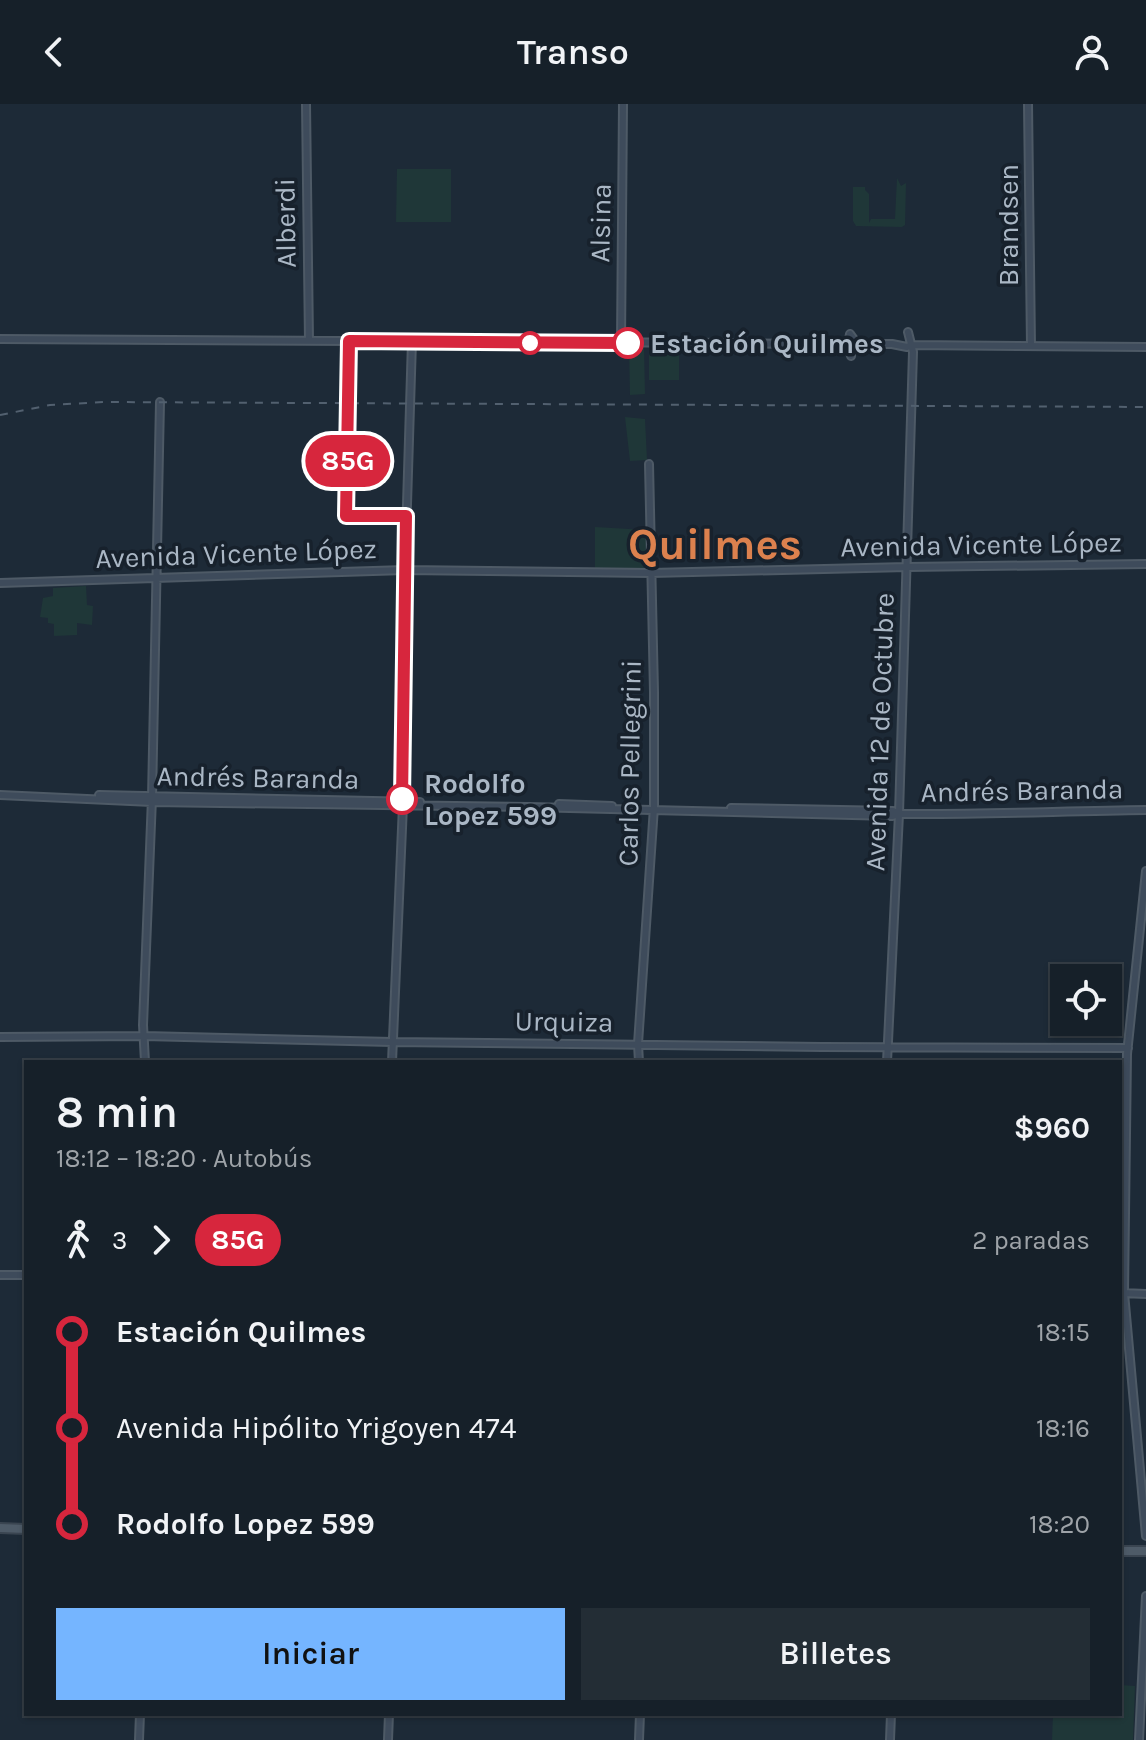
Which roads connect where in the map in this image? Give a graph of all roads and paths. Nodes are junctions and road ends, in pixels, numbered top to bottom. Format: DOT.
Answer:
graph roads {
  1 [pos="306,104"];
  2 [pos="623,104"];
  3 [pos="1028,104"];
  4 [pos="0,339"];
  5 [pos="309,341"];
  6 [pos="412,341"];
  7 [pos="621,343"];
  8 [pos="861,344"];
  9 [pos="892,344"];
  10 [pos="848,345"];
  11 [pos="912,345"];
  12 [pos="1031,346"];
  13 [pos="1146,347"];
  14 [pos="160,402"];
  15 [pos="649,464"];
  16 [pos="1146,564"];
  17 [pos="907,567"];
  18 [pos="405,570"];
  19 [pos="651,573"];
  20 [pos="157,579"];
  21 [pos="0,583"];
  22 [pos="0,793"];
  23 [pos="152,800"];
  24 [pos="402,803"];
  25 [pos="654,809"];
  26 [pos="1146,810"];
  27 [pos="899,814"];
  28 [pos="1146,871"];
  29 [pos="144,1036"];
  30 [pos="0,1037"];
  31 [pos="392,1042"];
  32 [pos="638,1044"];
  33 [pos="887,1047"];
  34 [pos="1128,1048"];
  35 [pos="145,1060"];
  36 [pos="392,1060"];
  37 [pos="639,1060"];
  38 [pos="887,1060"];
  39 [pos="0,1275"];
  40 [pos="24,1275"];
  41 [pos="1122,1293"];
  42 [pos="1146,1294"];
  43 [pos="0,1531"];
  44 [pos="24,1531"];
  45 [pos="1146,1536"];
  46 [pos="1122,1551"];
  47 [pos="1146,1551"];
  48 [pos="1146,1596"];
  49 [pos="140,1716"];
  50 [pos="389,1716"];
  51 [pos="640,1716"];
  52 [pos="891,1716"];
  53 [pos="139,1740"];
  54 [pos="388,1740"];
  55 [pos="639,1740"];
  56 [pos="890,1740"];
  57 [pos="1139,1740"];
  1 -- 5 [label="main road, Alberdi"];
  2 -- 7 [label="main road, Alsina"];
  3 -- 12 [label="main road, Brandsen"];
  4 -- 5 [label="main road"];
  5 -- 6 [label="main road"];
  6 -- 7 [label="main road"];
  6 -- 18 [label="main road"];
  7 -- 10 [label="main road"];
  8 -- 9 [label="main road"];
  8 -- 10 [label="main road"];
  8 -- 10 [label="main road"];
  9 -- 11 [label="main road"];
  9 -- 11 [label="main road, Avenida 12 de Octubre"];
  11 -- 12 [label="main road"];
  11 -- 17 [label="main road, Avenida 12 de Octubre"];
  12 -- 13 [label="main road"];
  14 -- 20 [label="main road"];
  15 -- 19 [label="main road, Carlos Pellegrini"];
  16 -- 17 [label="main road, Avenida Vicente López"];
  17 -- 19 [label="main road, Avenida Vicente López"];
  17 -- 27 [label="main road, Avenida 12 de Octubre"];
  18 -- 19 [label="main road, Avenida Vicente López"];
  18 -- 20 [label="main road, Avenida Vicente López"];
  18 -- 24 [label="main road"];
  19 -- 25 [label="main road, Carlos Pellegrini"];
  20 -- 21 [label="main road, Avenida Vicente López"];
  20 -- 23 [label="main road"];
  22 -- 23 [label="main road, Andrés Baranda"];
  23 -- 24 [label="main road, Andrés Baranda"];
  23 -- 29 [label="main road"];
  24 -- 25 [label="main road, Andrés Baranda"];
  24 -- 31 [label="main road"];
  25 -- 27 [label="main road, Andrés Baranda"];
  25 -- 32 [label="main road, Carlos Pellegrini"];
  26 -- 27 [label="main road, Andrés Baranda"];
  27 -- 33 [label="main road, Avenida 12 de Octubre"];
  28 -- 34 [label="main road"];
  29 -- 30 [label="main road, Urquiza"];
  29 -- 31 [label="main road, Urquiza"];
  29 -- 35 [label="main road"];
  31 -- 32 [label="main road, Urquiza"];
  31 -- 36 [label="main road"];
  32 -- 33 [label="main road, Urquiza"];
  32 -- 37 [label="main road, Carlos Pellegrini"];
  33 -- 34 [label="main road, Urquiza"];
  33 -- 38 [label="main road, Avenida 12 de Octubre"];
  34 -- 41 [label="main road"];
  39 -- 40 [label="main road"];
  41 -- 42 [label="main road"];
  41 -- 45 [label="main road"];
  43 -- 44 [label="main road"];
  46 -- 47 [label="main road"];
  48 -- 57 [label="main road"];
  49 -- 53 [label="main road"];
  50 -- 54 [label="main road"];
  51 -- 55 [label="main road"];
  52 -- 56 [label="main road"];
}
